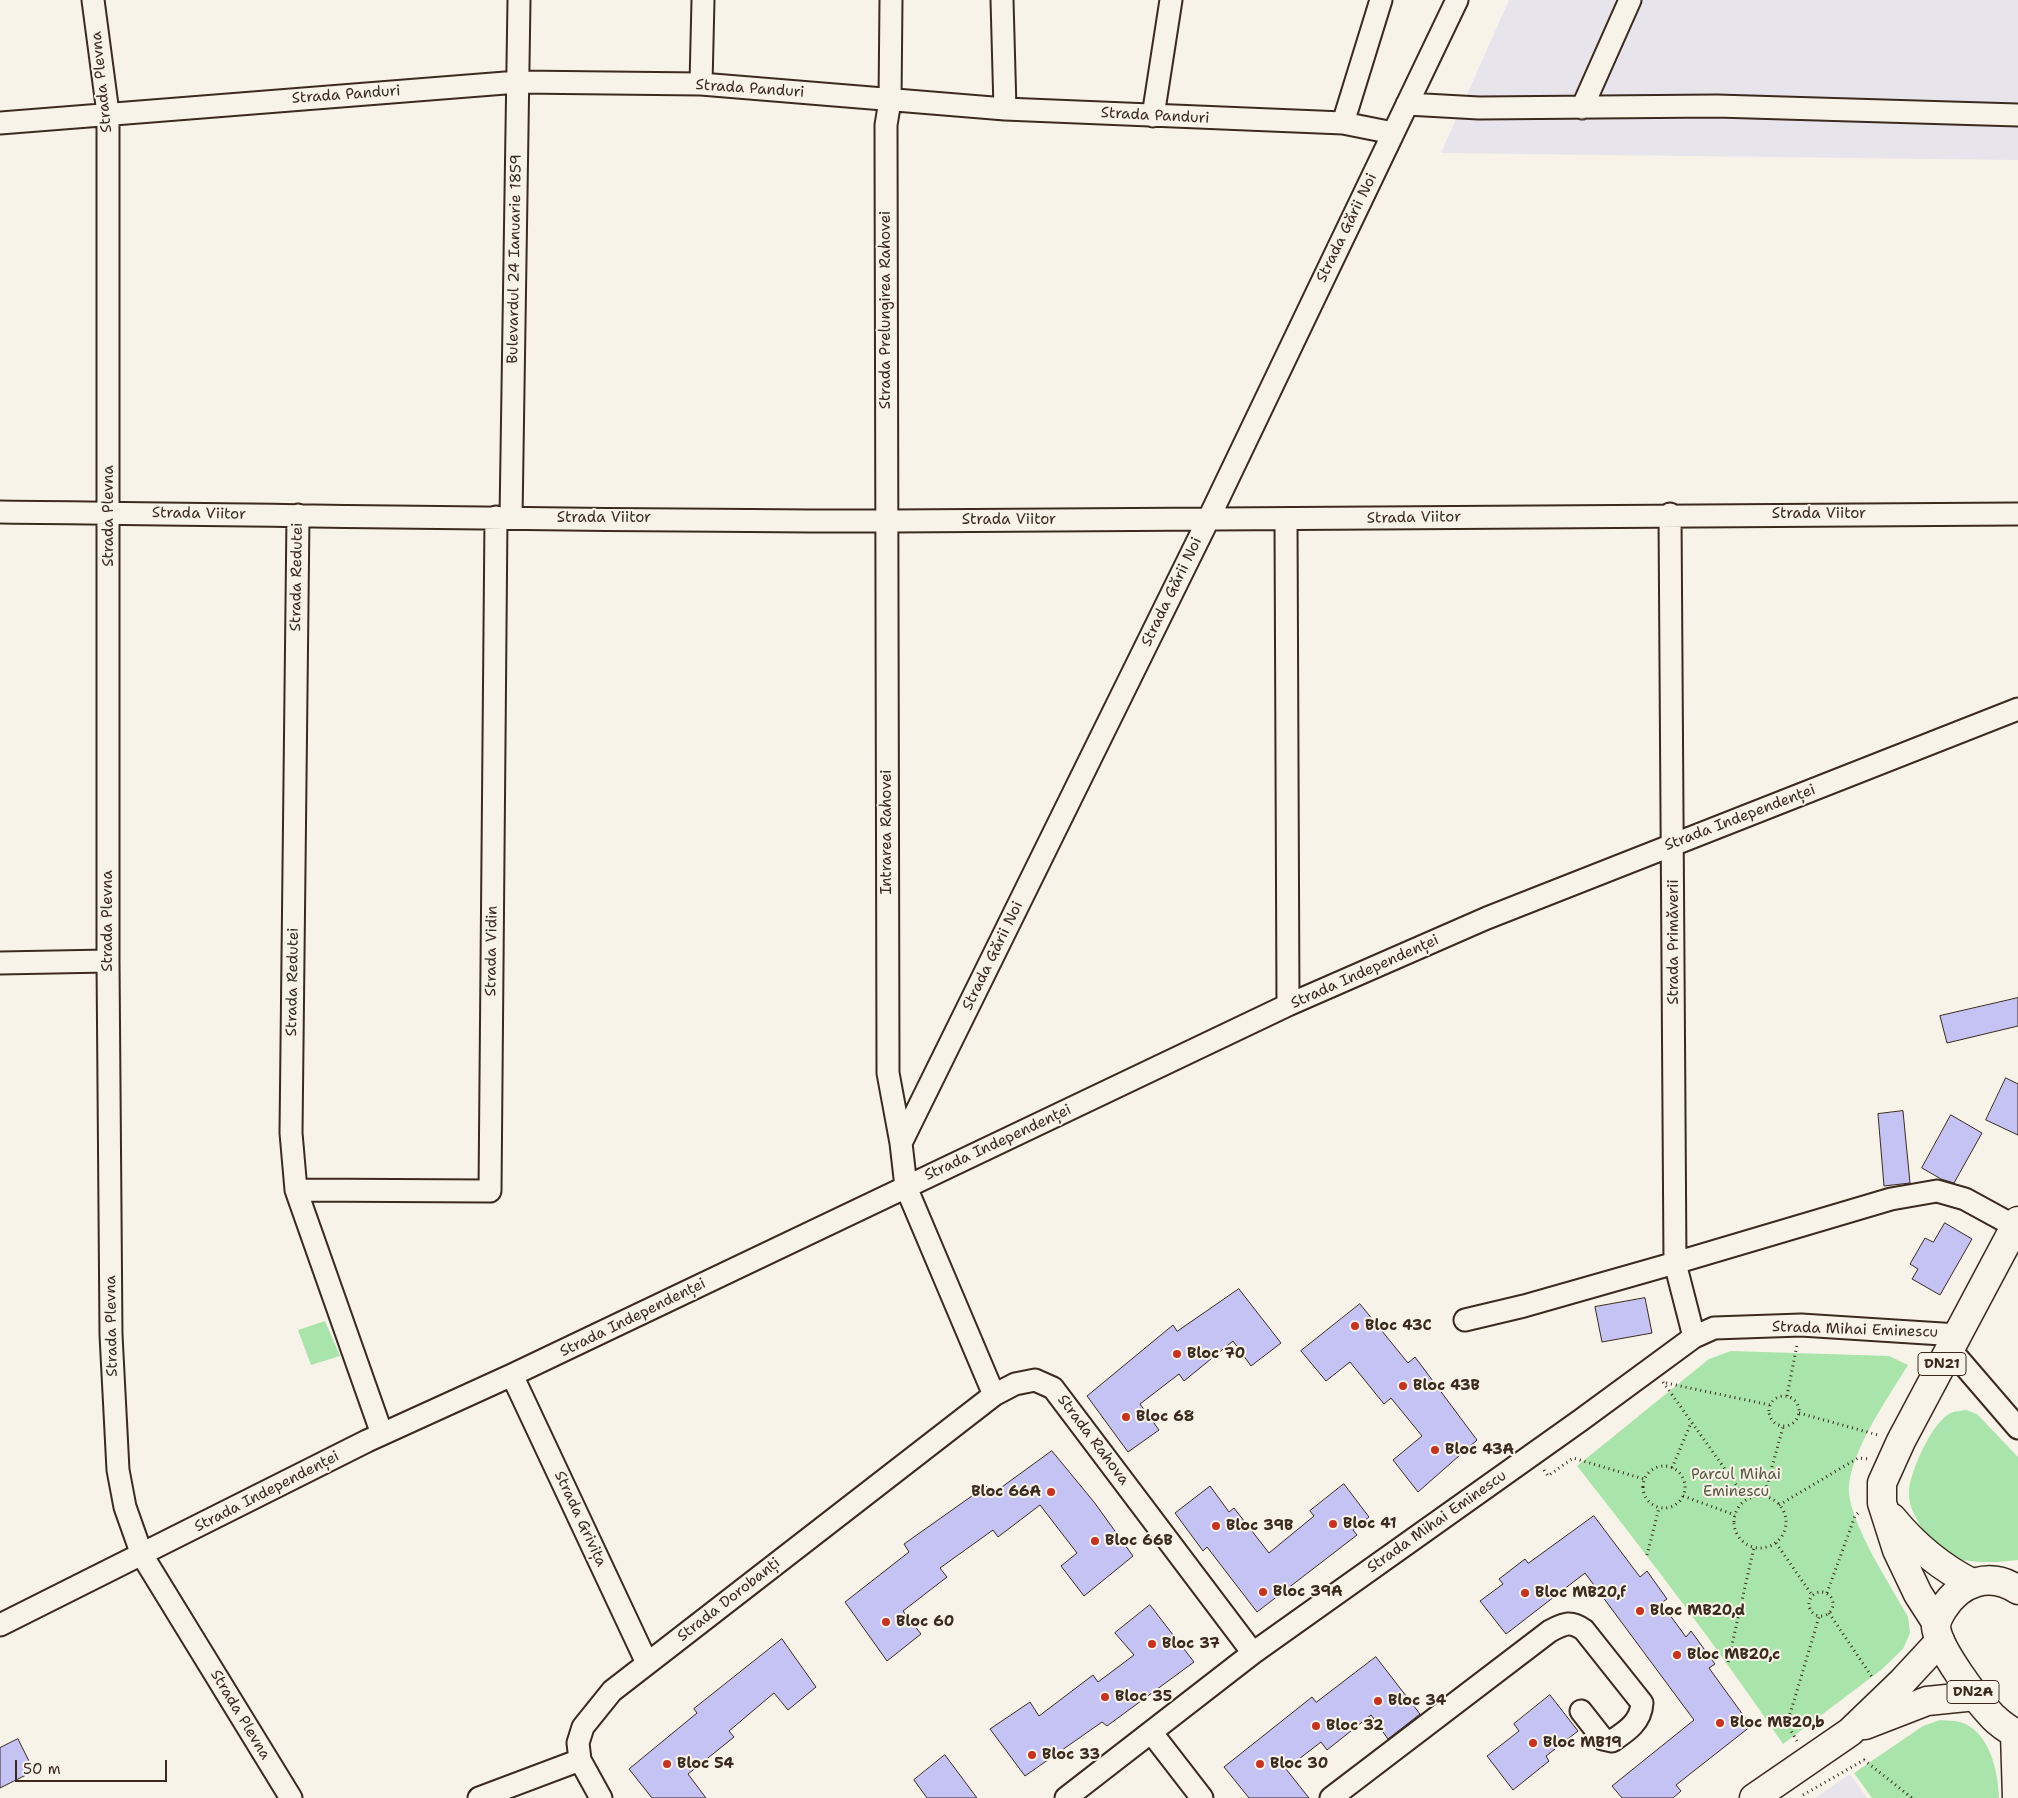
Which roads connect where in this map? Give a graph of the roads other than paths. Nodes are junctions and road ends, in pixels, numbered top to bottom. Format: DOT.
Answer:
graph roads {
  1 [pos="93,0"];
  2 [pos="519,0"];
  3 [pos="703,0"];
  4 [pos="891,0"];
  5 [pos="1002,0"];
  6 [pos="1170,0"];
  7 [pos="1381,0"];
  8 [pos="1457,0"];
  9 [pos="1630,0"];
  10 [pos="518,82"];
  11 [pos="701,84"];
  12 [pos="890,100"];
  13 [pos="1407,104"];
  14 [pos="1582,108"];
  15 [pos="1005,109"];
  16 [pos="108,114"];
  17 [pos="2018,115"];
  18 [pos="1153,116"];
  19 [pos="0,123"];
  20 [pos="1343,123"];
  21 [pos="1392,133"];
  22 [pos="0,512"];
  23 [pos="109,513"];
  24 [pos="1670,514"];
  25 [pos="2018,514"];
  26 [pos="298,515"];
  27 [pos="504,517"];
  28 [pos="1286,519"];
  29 [pos="1208,520"];
  30 [pos="886,521"];
  31 [pos="2018,709"];
  32 [pos="1673,844"];
  33 [pos="108,961"];
  34 [pos="0,963"];
  35 [pos="1288,1005"];
  36 [pos="901,1143"];
  37 [pos="906,1187"];
  38 [pos="296,1190"];
  39 [pos="2017,1225"];
  40 [pos="1675,1263"];
  41 [pos="1465,1320"];
  42 [pos="1694,1338"];
  43 [pos="1954,1342"];
  44 [pos="512,1375"];
  45 [pos="994,1395"];
  46 [pos="2018,1428"];
  47 [pos="382,1434"];
  48 [pos="1883,1500"];
  49 [pos="142,1555"];
  50 [pos="1972,1583"];
  51 [pos="2018,1590"];
  52 [pos="0,1625"];
  53 [pos="1938,1632"];
  54 [pos="1253,1653"];
  55 [pos="647,1664"];
  56 [pos="1976,1696"];
  57 [pos="1581,1711"];
  58 [pos="1151,1732"];
  59 [pos="1850,1732"];
  60 [pos="2016,1734"];
  61 [pos="580,1760"];
  62 [pos="291,1798"];
  63 [pos="479,1798"];
  64 [pos="601,1798"];
  65 [pos="1066,1798"];
  66 [pos="1202,1798"];
  67 [pos="1331,1798"];
  68 [pos="1754,1798"];
  69 [pos="2017,1798"];
  1 -- 16 [label="street, Strada Plevna"];
  2 -- 10 [label="street, Bulevardul 24 Ianuarie 1859"];
  3 -- 11 [label="street"];
  4 -- 12 [label="street, Strada Prelungirea Rahovei"];
  5 -- 15 [label="street"];
  6 -- 18 [label="street"];
  7 -- 20 [label="street"];
  8 -- 13 [label="street, Strada Gării Noi"];
  9 -- 14 [label="street"];
  10 -- 11 [label="street, Strada Panduri"];
  10 -- 16 [label="street, Strada Panduri"];
  10 -- 27 [label="street, Bulevardul 24 Ianuarie 1859"];
  11 -- 12 [label="street, Strada Panduri"];
  12 -- 15 [label="street, Strada Panduri"];
  12 -- 30 [label="street, Strada Prelungirea Rahovei"];
  13 -- 14 [label="street"];
  13 -- 21 [label="street, Strada Gării Noi"];
  14 -- 17 [label="street"];
  15 -- 18 [label="street, Strada Panduri"];
  16 -- 19 [label="street, Strada Panduri"];
  16 -- 23 [label="street, Strada Plevna"];
  18 -- 20 [label="street, Strada Panduri"];
  20 -- 21 [label="street, Strada Panduri"];
  21 -- 29 [label="street, Strada Gării Noi"];
  22 -- 23 [label="street, Strada Viitor"];
  23 -- 26 [label="street, Strada Viitor"];
  23 -- 33 [label="street, Strada Plevna"];
  24 -- 25 [label="street, Strada Viitor"];
  24 -- 28 [label="street, Strada Viitor"];
  24 -- 32 [label="street, Strada Primăverii"];
  26 -- 27 [label="street, Strada Viitor"];
  26 -- 38 [label="street, Strada Redutei"];
  27 -- 30 [label="street, Strada Viitor"];
  27 -- 38 [label="street, Strada Vidin"];
  28 -- 29 [label="street, Strada Viitor"];
  28 -- 35 [label="street"];
  29 -- 30 [label="street, Strada Viitor"];
  29 -- 36 [label="street, Strada Gării Noi"];
  30 -- 36 [label="street, Intrarea Rahovei"];
  31 -- 32 [label="street, Strada Independenței"];
  32 -- 35 [label="street, Strada Independenței"];
  32 -- 40 [label="street, Strada Primăverii"];
  33 -- 34 [label="street"];
  33 -- 49 [label="street, Strada Plevna"];
  35 -- 37 [label="street, Strada Independenței"];
  36 -- 37 [label="street"];
  37 -- 44 [label="street, Strada Independenței"];
  37 -- 45 [label="street"];
  38 -- 47 [label="street, Strada Redutei"];
  39 -- 40 [label="street"];
  39 -- 43 [label="main road, DN21"];
  40 -- 41 [label="street"];
  40 -- 42 [label="street, Strada Primăverii"];
  42 -- 43 [label="street, Strada Mihai Eminescu"];
  42 -- 54 [label="street, Strada Mihai Eminescu"];
  43 -- 46 [label="street"];
  43 -- 48 [label="main road, DN21"];
  44 -- 47 [label="street, Strada Independenței"];
  44 -- 55 [label="street, Strada Grivița"];
  45 -- 54 [label="street, Strada Rahova"];
  45 -- 55 [label="street, Strada Dorobanți"];
  47 -- 49 [label="street, Strada Independenței"];
  48 -- 50 [label="main road"];
  48 -- 53 [label="main road"];
  49 -- 52 [label="street, Strada Independenței"];
  49 -- 62 [label="street, Strada Plevna"];
  50 -- 51 [label="main road"];
  50 -- 53 [label="main road"];
  53 -- 56 [label="main road, DN2A"];
  53 -- 59 [label="main road"];
  54 -- 58 [label="street, Strada Mihai Eminescu"];
  55 -- 61 [label="street, Strada Dorobanți"];
  56 -- 59 [label="main road"];
  56 -- 60 [label="main road, DN2A"];
  57 -- 67 [label="street"];
  58 -- 65 [label="street, Strada Mihai Eminescu"];
  58 -- 66 [label="street"];
  59 -- 68 [label="main road"];
  60 -- 69 [label="main road, DN2A"];
  61 -- 63 [label="street"];
  61 -- 64 [label="street"];
}
